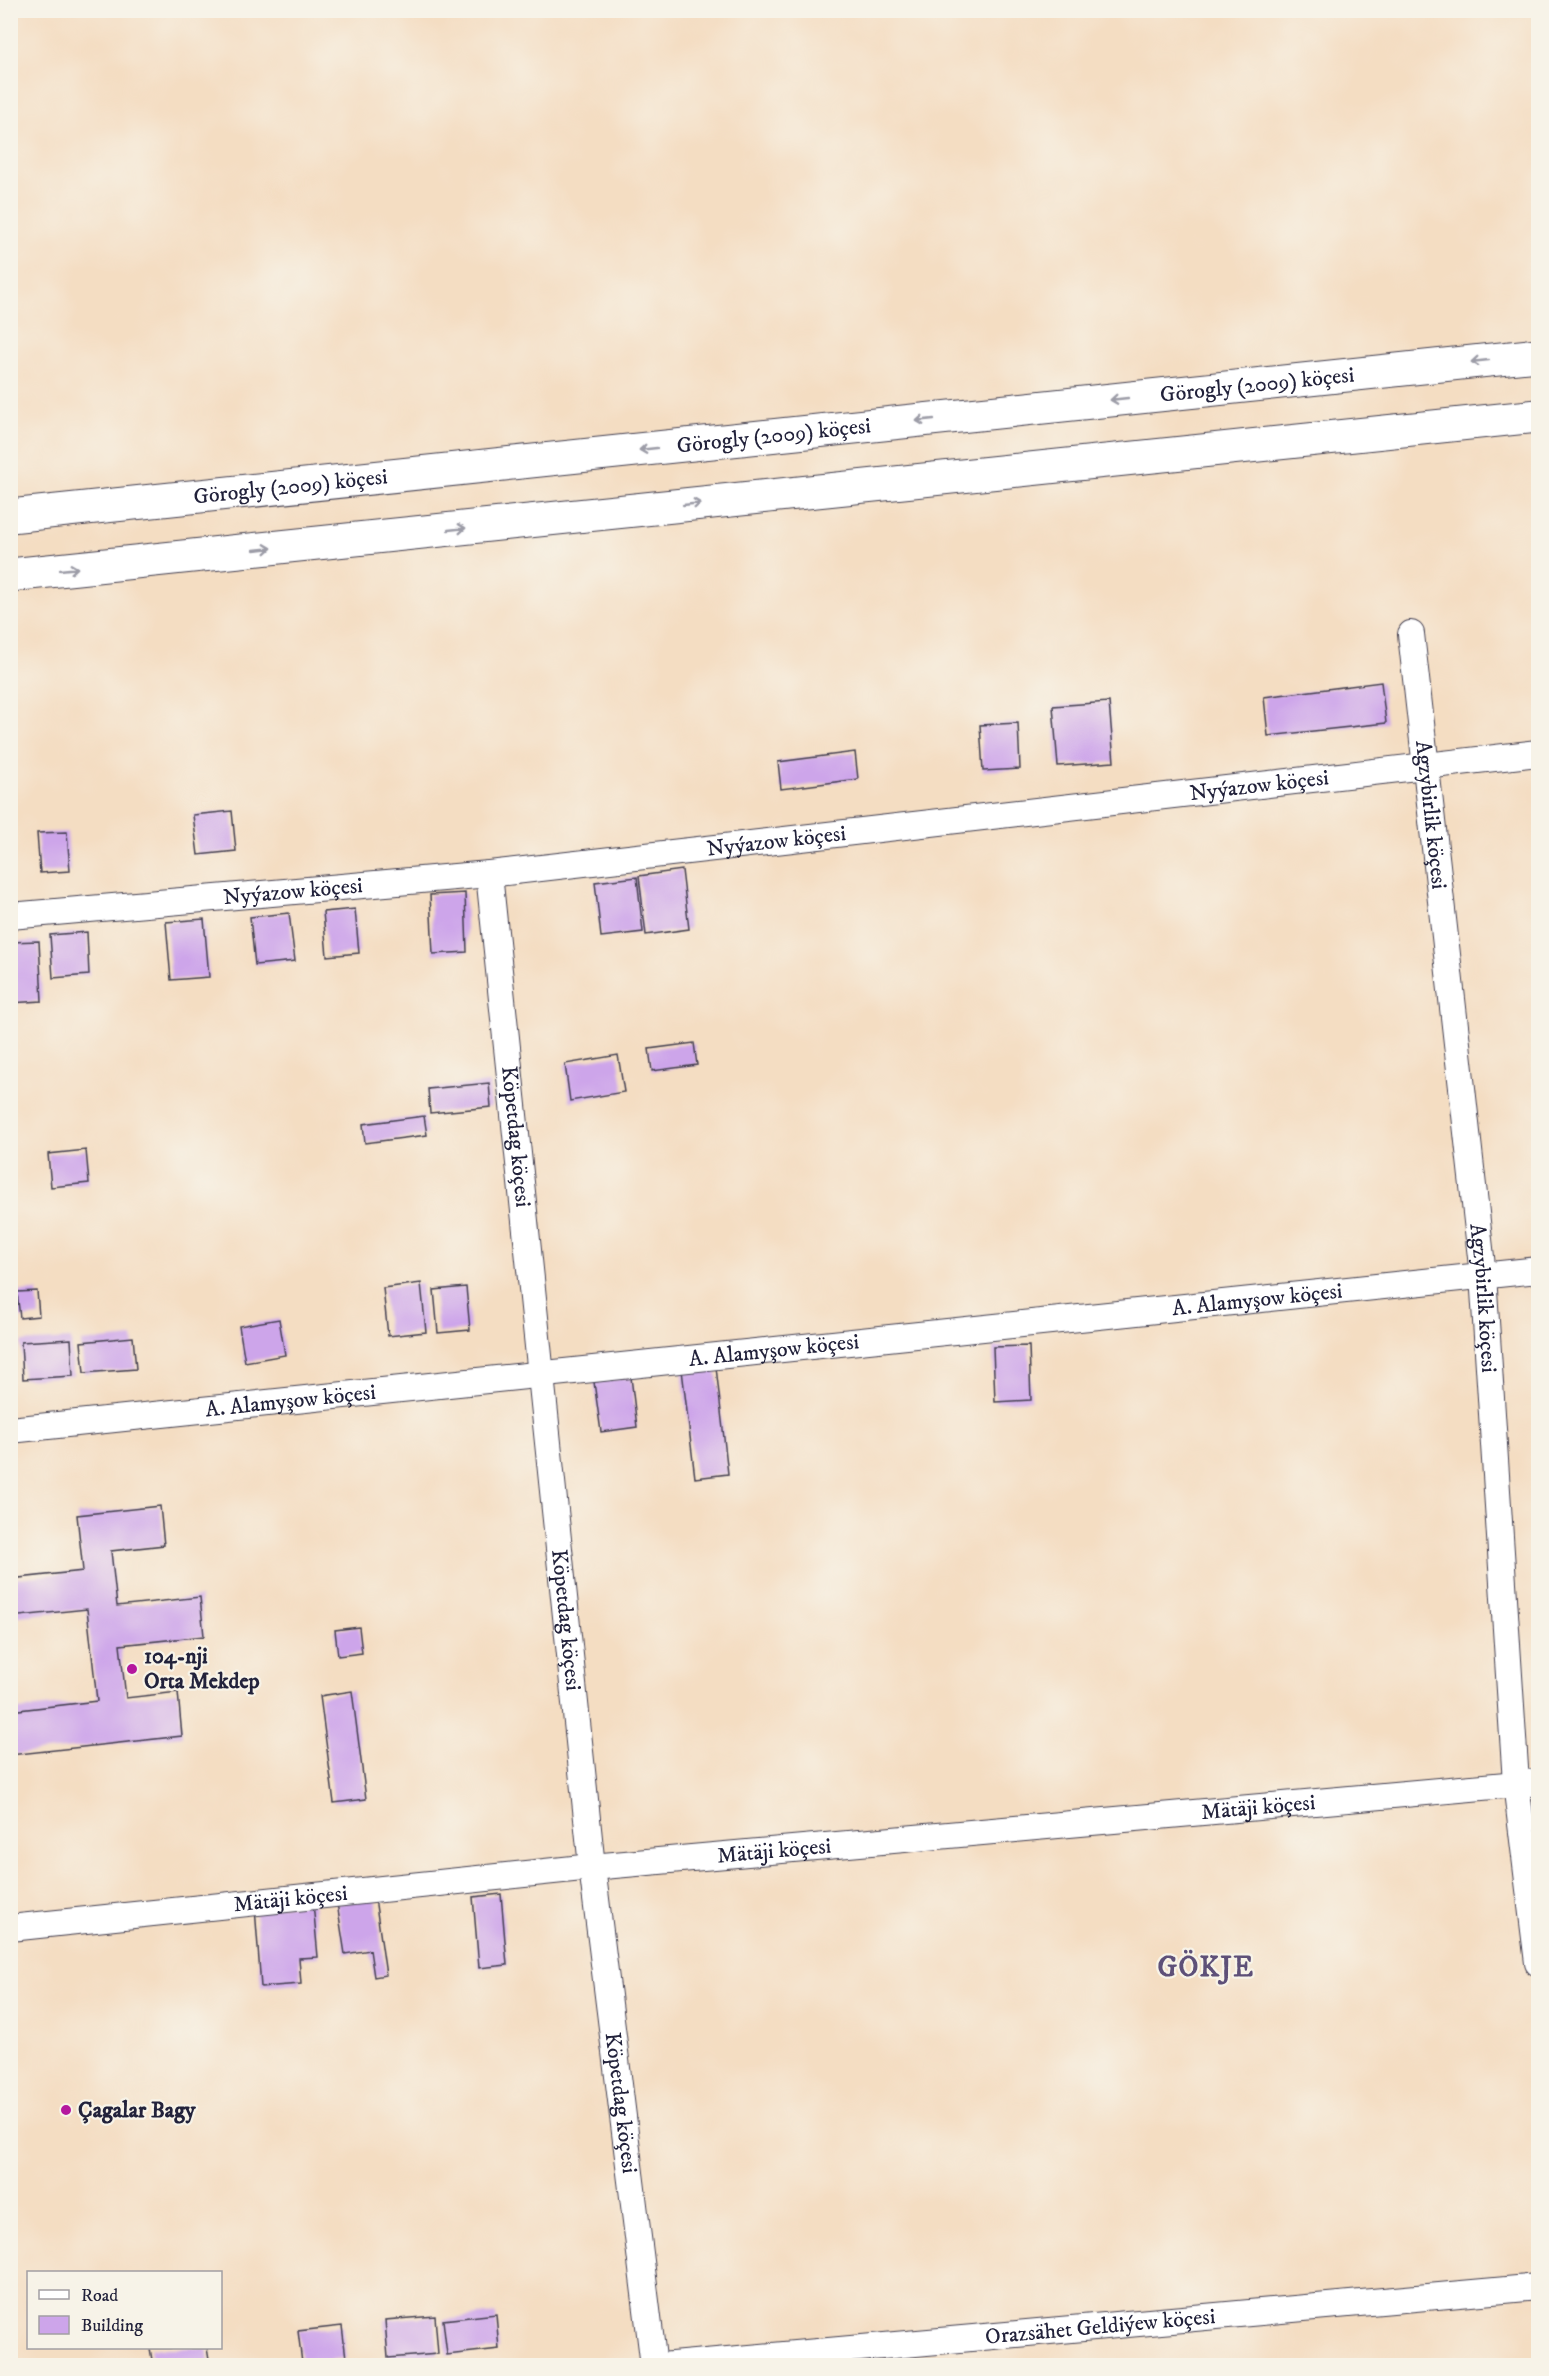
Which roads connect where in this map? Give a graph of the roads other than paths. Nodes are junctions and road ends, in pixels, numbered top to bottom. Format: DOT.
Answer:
graph roads {
  1 [pos="1539,355"];
  2 [pos="1539,417"];
  3 [pos="10,516"];
  4 [pos="10,575"];
  5 [pos="1411,634"];
  6 [pos="1539,753"];
  7 [pos="1427,765"];
  8 [pos="489,874"];
  9 [pos="10,916"];
  10 [pos="1539,1270"];
  11 [pos="1484,1275"];
  12 [pos="540,1374"];
  13 [pos="10,1430"];
  14 [pos="1527,1782"];
  15 [pos="592,1867"];
  16 [pos="10,1928"];
  17 [pos="1539,1963"];
  18 [pos="1539,2287"];
  19 [pos="654,2366"];
  20 [pos="661,2366"];
  1 -- 3 [label="main road, Görogly (2009) köçesi, one-way"];
  4 -- 2 [label="main road, one-way"];
  5 -- 7 [label="street, Agzybirlik köçesi"];
  6 -- 7 [label="street, Nyýazow köçesi"];
  7 -- 8 [label="street, Nyýazow köçesi"];
  7 -- 11 [label="street, Agzybirlik köçesi"];
  8 -- 9 [label="street, Nyýazow köçesi"];
  8 -- 12 [label="street, Köpetdag köçesi"];
  10 -- 11 [label="street, A. Alamyşow köçesi"];
  11 -- 12 [label="street, A. Alamyşow köçesi"];
  11 -- 14 [label="street, Agzybirlik köçesi"];
  12 -- 13 [label="street, A. Alamyşow köçesi"];
  12 -- 15 [label="street, Köpetdag köçesi"];
  14 -- 15 [label="street, Mätäji köçesi"];
  14 -- 17 [label="street, Agzybirlik köçesi"];
  15 -- 16 [label="street, Mätäji köçesi"];
  15 -- 19 [label="street, Köpetdag köçesi"];
  18 -- 20 [label="street, Orazsähet Geldiýew köçesi"];
}
